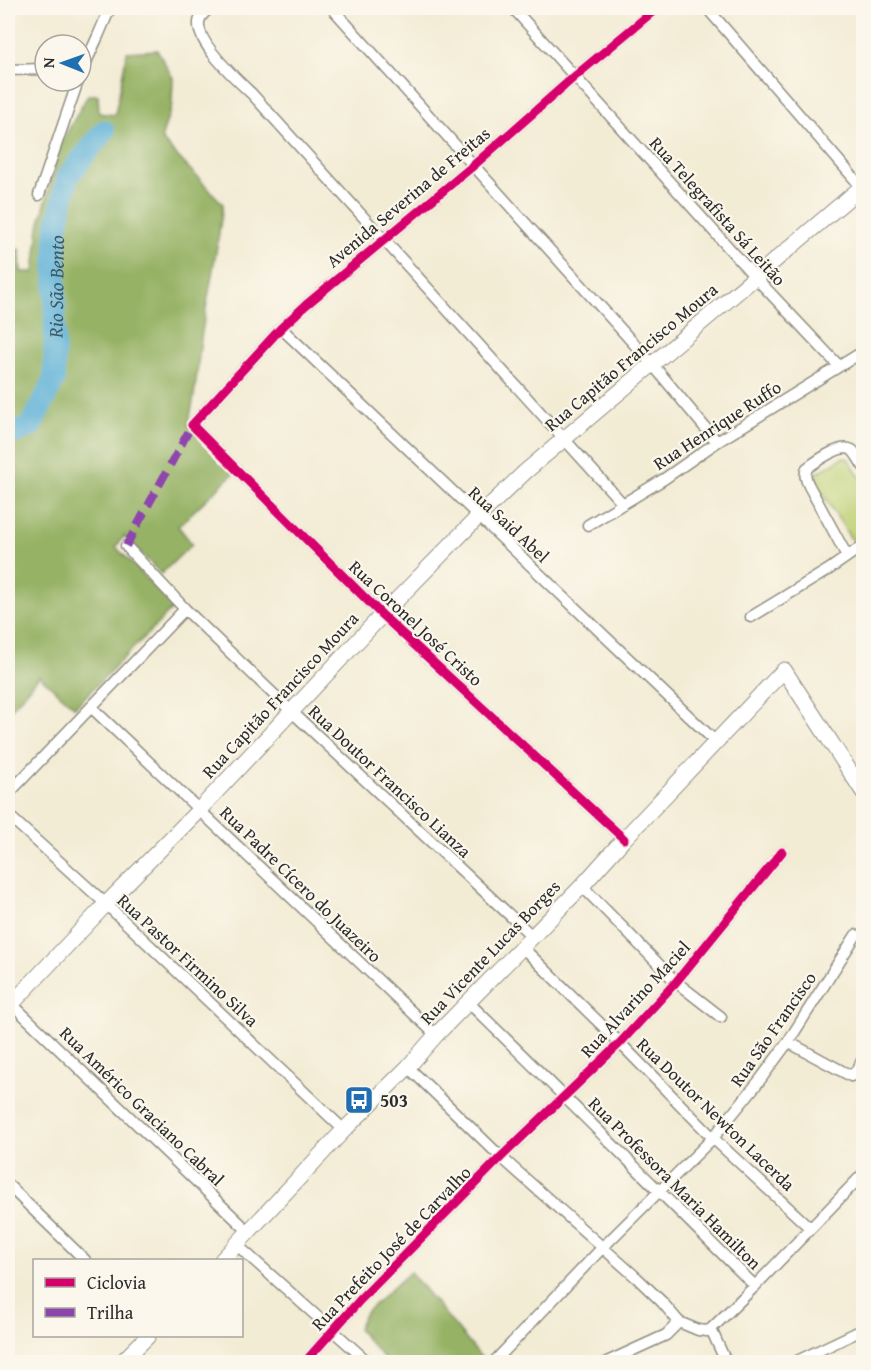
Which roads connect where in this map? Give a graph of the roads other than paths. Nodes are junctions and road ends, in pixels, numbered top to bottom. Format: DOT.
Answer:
graph roads {
  1 [pos="110,8"];
  2 [pos="210,8"];
  3 [pos="332,8"];
  4 [pos="513,8"];
  5 [pos="657,8"];
  6 [pos="707,8"];
  7 [pos="93,48"];
  8 [pos="8,69"];
  9 [pos="33,69"];
  10 [pos="574,77"];
  11 [pos="74,93"];
  12 [pos="474,165"];
  13 [pos="863,187"];
  14 [pos="39,195"];
  15 [pos="383,239"];
  16 [pos="755,277"];
  17 [pos="281,328"];
  18 [pos="864,351"];
  19 [pos="652,364"];
  20 [pos="839,366"];
  21 [pos="192,425"];
  22 [pos="564,440"];
  23 [pos="717,442"];
  24 [pos="864,467"];
  25 [pos="623,504"];
  26 [pos="478,517"];
  27 [pos="588,525"];
  28 [pos="126,546"];
  29 [pos="862,551"];
  30 [pos="847,556"];
  31 [pos="185,609"];
  32 [pos="382,615"];
  33 [pos="751,617"];
  34 [pos="91,707"];
  35 [pos="291,711"];
  36 [pos="716,742"];
  37 [pos="862,789"];
  38 [pos="8,794"];
  39 [pos="199,810"];
  40 [pos="8,815"];
  41 [pos="624,839"];
  42 [pos="782,852"];
  43 [pos="582,886"];
  44 [pos="106,904"];
  45 [pos="856,935"];
  46 [pos="527,941"];
  47 [pos="676,982"];
  48 [pos="468,1002"];
  49 [pos="10,1006"];
  50 [pos="721,1017"];
  51 [pos="436,1035"];
  52 [pos="788,1042"];
  53 [pos="620,1043"];
  54 [pos="864,1057"];
  55 [pos="408,1067"];
  56 [pos="857,1074"];
  57 [pos="565,1096"];
  58 [pos="344,1130"];
  59 [pos="713,1138"];
  60 [pos="501,1157"];
  61 [pos="864,1173"];
  62 [pos="8,1185"];
  63 [pos="660,1192"];
  64 [pos="810,1228"];
  65 [pos="249,1232"];
  66 [pos="237,1245"];
  67 [pos="602,1248"];
  68 [pos="84,1259"];
  69 [pos="223,1259"];
  70 [pos="755,1287"];
  71 [pos="679,1322"];
  72 [pos="711,1329"];
  73 [pos="864,1329"];
  74 [pos="333,1330"];
  75 [pos="146,1337"];
  76 [pos="122,1362"];
  77 [pos="305,1362"];
  78 [pos="368,1362"];
  79 [pos="494,1362"];
  80 [pos="607,1362"];
  81 [pos="726,1362"];
  82 [pos="795,1362"];
  1 -- 7 [label="street"];
  2 -- 15 [label="street"];
  3 -- 12 [label="street"];
  4 -- 10 [label="street, Rua Telegrafista Sá Leitão"];
  5 -- 10 [label="street, Avenida Severina de Freitas"];
  6 -- 13 [label="street"];
  8 -- 9 [label="street"];
  10 -- 12 [label="street, Avenida Severina de Freitas"];
  10 -- 16 [label="street, Rua Telegrafista Sá Leitão"];
  11 -- 14 [label="street"];
  12 -- 15 [label="street, Avenida Severina de Freitas"];
  12 -- 19 [label="street"];
  13 -- 16 [label="main road, Rua Capitão Francisco Moura"];
  15 -- 17 [label="street, Avenida Severina de Freitas"];
  15 -- 22 [label="street"];
  16 -- 19 [label="main road, Rua Capitão Francisco Moura"];
  16 -- 20 [label="street, Rua Telegrafista Sá Leitão"];
  17 -- 21 [label="street, Avenida Severina de Freitas"];
  17 -- 26 [label="street, Rua Said Abel"];
  18 -- 20 [label="street, Rua Henrique Ruffo"];
  19 -- 22 [label="main road, Rua Capitão Francisco Moura"];
  19 -- 23 [label="street"];
  20 -- 23 [label="street, Rua Henrique Ruffo"];
  21 -- 32 [label="street, Rua Coronel José Cristo"];
  22 -- 25 [label="street"];
  22 -- 26 [label="main road, Rua Capitão Francisco Moura"];
  23 -- 25 [label="street, Rua Henrique Ruffo"];
  24 -- 30 [label="street"];
  25 -- 27 [label="street, Rua Henrique Ruffo"];
  26 -- 32 [label="main road, Rua Capitão Francisco Moura"];
  26 -- 36 [label="street, Rua Said Abel"];
  28 -- 31 [label="street, Rua Doutor Francisco Lianza"];
  29 -- 30 [label="street"];
  30 -- 33 [label="street"];
  31 -- 34 [label="street"];
  31 -- 35 [label="street, Rua Doutor Francisco Lianza"];
  32 -- 35 [label="main road, Rua Capitão Francisco Moura"];
  32 -- 41 [label="street, Rua Coronel José Cristo"];
  34 -- 38 [label="street"];
  34 -- 39 [label="street, Rua Padre Cícero do Juazeiro"];
  35 -- 39 [label="main road, Rua Capitão Francisco Moura"];
  35 -- 46 [label="street, Rua Doutor Francisco Lianza"];
  36 -- 37 [label="main road, Rua Vicente Lucas Borges"];
  36 -- 41 [label="main road, Rua Vicente Lucas Borges"];
  39 -- 44 [label="main road, Rua Capitão Francisco Moura"];
  39 -- 51 [label="street, Rua Padre Cícero do Juazeiro"];
  40 -- 44 [label="street, Rua Pastor Firmino Silva"];
  41 -- 43 [label="main road, Rua Vicente Lucas Borges"];
  42 -- 47 [label="street, Rua Alvarino Maciel"];
  43 -- 46 [label="main road, Rua Vicente Lucas Borges"];
  43 -- 47 [label="street"];
  44 -- 49 [label="main road, Rua Capitão Francisco Moura"];
  44 -- 58 [label="street, Rua Pastor Firmino Silva"];
  45 -- 52 [label="street, Rua São Francisco"];
  46 -- 48 [label="main road, Rua Vicente Lucas Borges"];
  46 -- 53 [label="street, Rua Doutor Newton Lacerda"];
  47 -- 50 [label="street"];
  47 -- 53 [label="street, Rua Alvarino Maciel"];
  48 -- 51 [label="main road, Rua Vicente Lucas Borges"];
  48 -- 57 [label="street, Rua Professora Maria Hamilton"];
  49 -- 65 [label="street, Rua Américo Graciano Cabral"];
  51 -- 55 [label="main road, Rua Vicente Lucas Borges"];
  52 -- 56 [label="street"];
  52 -- 59 [label="street, Rua São Francisco"];
  53 -- 57 [label="street, Rua Alvarino Maciel"];
  53 -- 59 [label="street, Rua Doutor Newton Lacerda"];
  54 -- 56 [label="street"];
  55 -- 58 [label="main road, Rua Vicente Lucas Borges"];
  55 -- 60 [label="street"];
  57 -- 60 [label="street, Rua Alvarino Maciel"];
  57 -- 63 [label="street, Rua Professora Maria Hamilton"];
  58 -- 65 [label="main road, Rua Vicente Lucas Borges"];
  59 -- 63 [label="street, Rua São Francisco"];
  59 -- 64 [label="street, Rua Doutor Newton Lacerda"];
  60 -- 67 [label="street"];
  60 -- 74 [label="street, Rua Prefeito José de Carvalho"];
  61 -- 64 [label="street"];
  62 -- 68 [label="street"];
  63 -- 67 [label="street, Rua São Francisco"];
  63 -- 70 [label="street, Rua Professora Maria Hamilton"];
  64 -- 70 [label="street"];
  65 -- 66 [label="main road, Rua Vicente Lucas Borges"];
  66 -- 69 [label="main road, Rua Vicente Lucas Borges"];
  66 -- 74 [label="street"];
  67 -- 71 [label="street"];
  67 -- 79 [label="street, Rua São Francisco"];
  70 -- 72 [label="street"];
  71 -- 72 [label="street"];
  71 -- 80 [label="street"];
  72 -- 81 [label="street"];
  73 -- 82 [label="street"];
  74 -- 77 [label="street, Rua Prefeito José de Carvalho"];
  74 -- 78 [label="street"];
  75 -- 76 [label="main road"];
}
